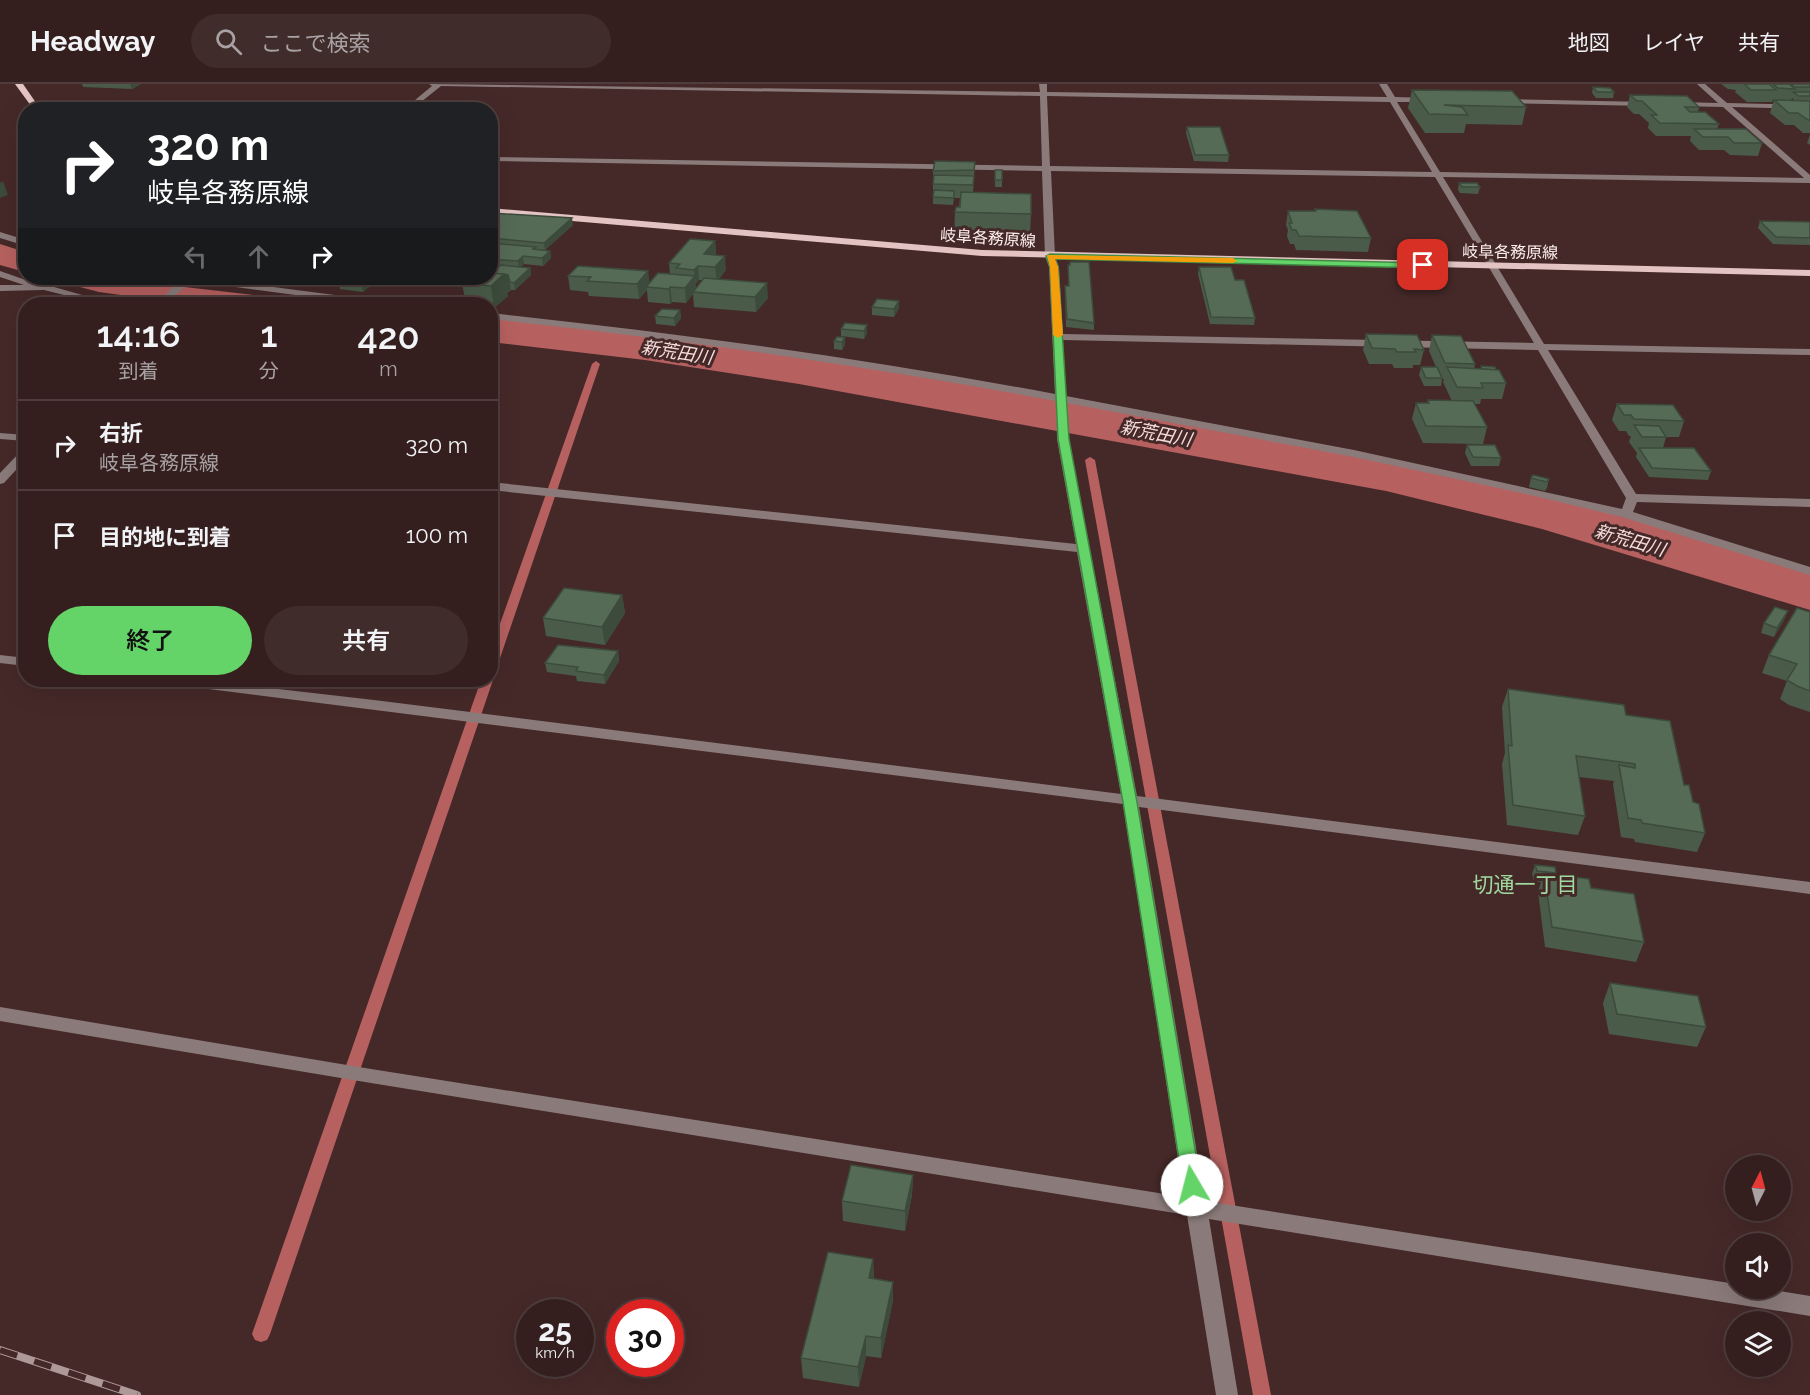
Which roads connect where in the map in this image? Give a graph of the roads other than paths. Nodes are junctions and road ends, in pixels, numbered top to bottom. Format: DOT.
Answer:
graph roads {
  1 [pos="19,84"];
  2 [pos="433,84"];
  3 [pos="439,84"];
  4 [pos="1043,84"];
  5 [pos="1383,84"];
  6 [pos="1701,84"];
  7 [pos="1043,94"];
  8 [pos="1392,99"];
  9 [pos="1439,100"];
  10 [pos="1487,101"];
  11 [pos="32,102"];
  12 [pos="416,102"];
  13 [pos="1654,104"];
  14 [pos="1666,104"];
  15 [pos="1726,105"];
  16 [pos="1810,107"];
  17 [pos="498,159"];
  18 [pos="1046,168"];
  19 [pos="1436,174"];
  20 [pos="1810,180"];
  21 [pos="498,212"];
  22 [pos="0,235"];
  23 [pos="18,241"];
  24 [pos="1050,256"];
  25 [pos="1493,267"];
  26 [pos="1810,273"];
  27 [pos="0,274"];
  28 [pos="18,280"];
  29 [pos="35,285"];
  30 [pos="180,285"];
  31 [pos="233,285"];
  32 [pos="0,288"];
  33 [pos="44,288"];
  34 [pos="81,297"];
  35 [pos="168,297"];
  36 [pos="326,297"];
  37 [pos="498,317"];
  38 [pos="1058,337"];
  39 [pos="1540,346"];
  40 [pos="1810,352"];
  41 [pos="1060,400"];
  42 [pos="0,436"];
  43 [pos="18,437"];
  44 [pos="18,461"];
  45 [pos="0,480"];
  46 [pos="498,487"];
  47 [pos="1632,498"];
  48 [pos="1810,503"];
  49 [pos="1626,514"];
  50 [pos="1084,549"];
  51 [pos="1810,571"];
  52 [pos="0,659"];
  53 [pos="18,661"];
  54 [pos="228,687"];
  55 [pos="1130,802"];
  56 [pos="1810,888"];
  57 [pos="0,1014"];
  58 [pos="1195,1207"];
  59 [pos="1810,1306"];
  60 [pos="1227,1395"];
  1 -- 11 [label="main road"];
  2 -- 3 [label="street"];
  3 -- 7 [label="street"];
  3 -- 12 [label="street"];
  4 -- 7 [label="street"];
  5 -- 8 [label="street"];
  6 -- 15 [label="street"];
  7 -- 8 [label="street"];
  7 -- 18 [label="street"];
  8 -- 9 [label="street"];
  8 -- 19 [label="street"];
  10 -- 13 [label="street"];
  14 -- 15 [label="street"];
  15 -- 16 [label="street"];
  15 -- 20 [label="street"];
  17 -- 18 [label="street"];
  18 -- 19 [label="street"];
  18 -- 24 [label="street"];
  19 -- 20 [label="street"];
  19 -- 25 [label="street"];
  21 -- 24 [label="main road, 岐阜各務原線"];
  22 -- 23 [label="street"];
  24 -- 25 [label="main road, 岐阜各務原線"];
  24 -- 38 [label="street"];
  25 -- 26 [label="main road, 岐阜各務原線"];
  25 -- 39 [label="street"];
  27 -- 28 [label="street"];
  29 -- 33 [label="street"];
  30 -- 35 [label="street"];
  31 -- 36 [label="street"];
  32 -- 33 [label="street"];
  33 -- 34 [label="street"];
  37 -- 41 [label="street"];
  38 -- 39 [label="street"];
  38 -- 41 [label="street"];
  39 -- 40 [label="street"];
  39 -- 47 [label="street"];
  41 -- 49 [label="street"];
  41 -- 50 [label="street"];
  42 -- 43 [label="street"];
  44 -- 45 [label="street"];
  46 -- 50 [label="street"];
  47 -- 48 [label="street"];
  47 -- 49 [label="street"];
  49 -- 51 [label="street"];
  50 -- 55 [label="street"];
  52 -- 53 [label="street"];
  54 -- 55 [label="street"];
  55 -- 56 [label="street"];
  55 -- 58 [label="street"];
  57 -- 58 [label="street"];
  58 -- 59 [label="street"];
  58 -- 60 [label="street"];
}
